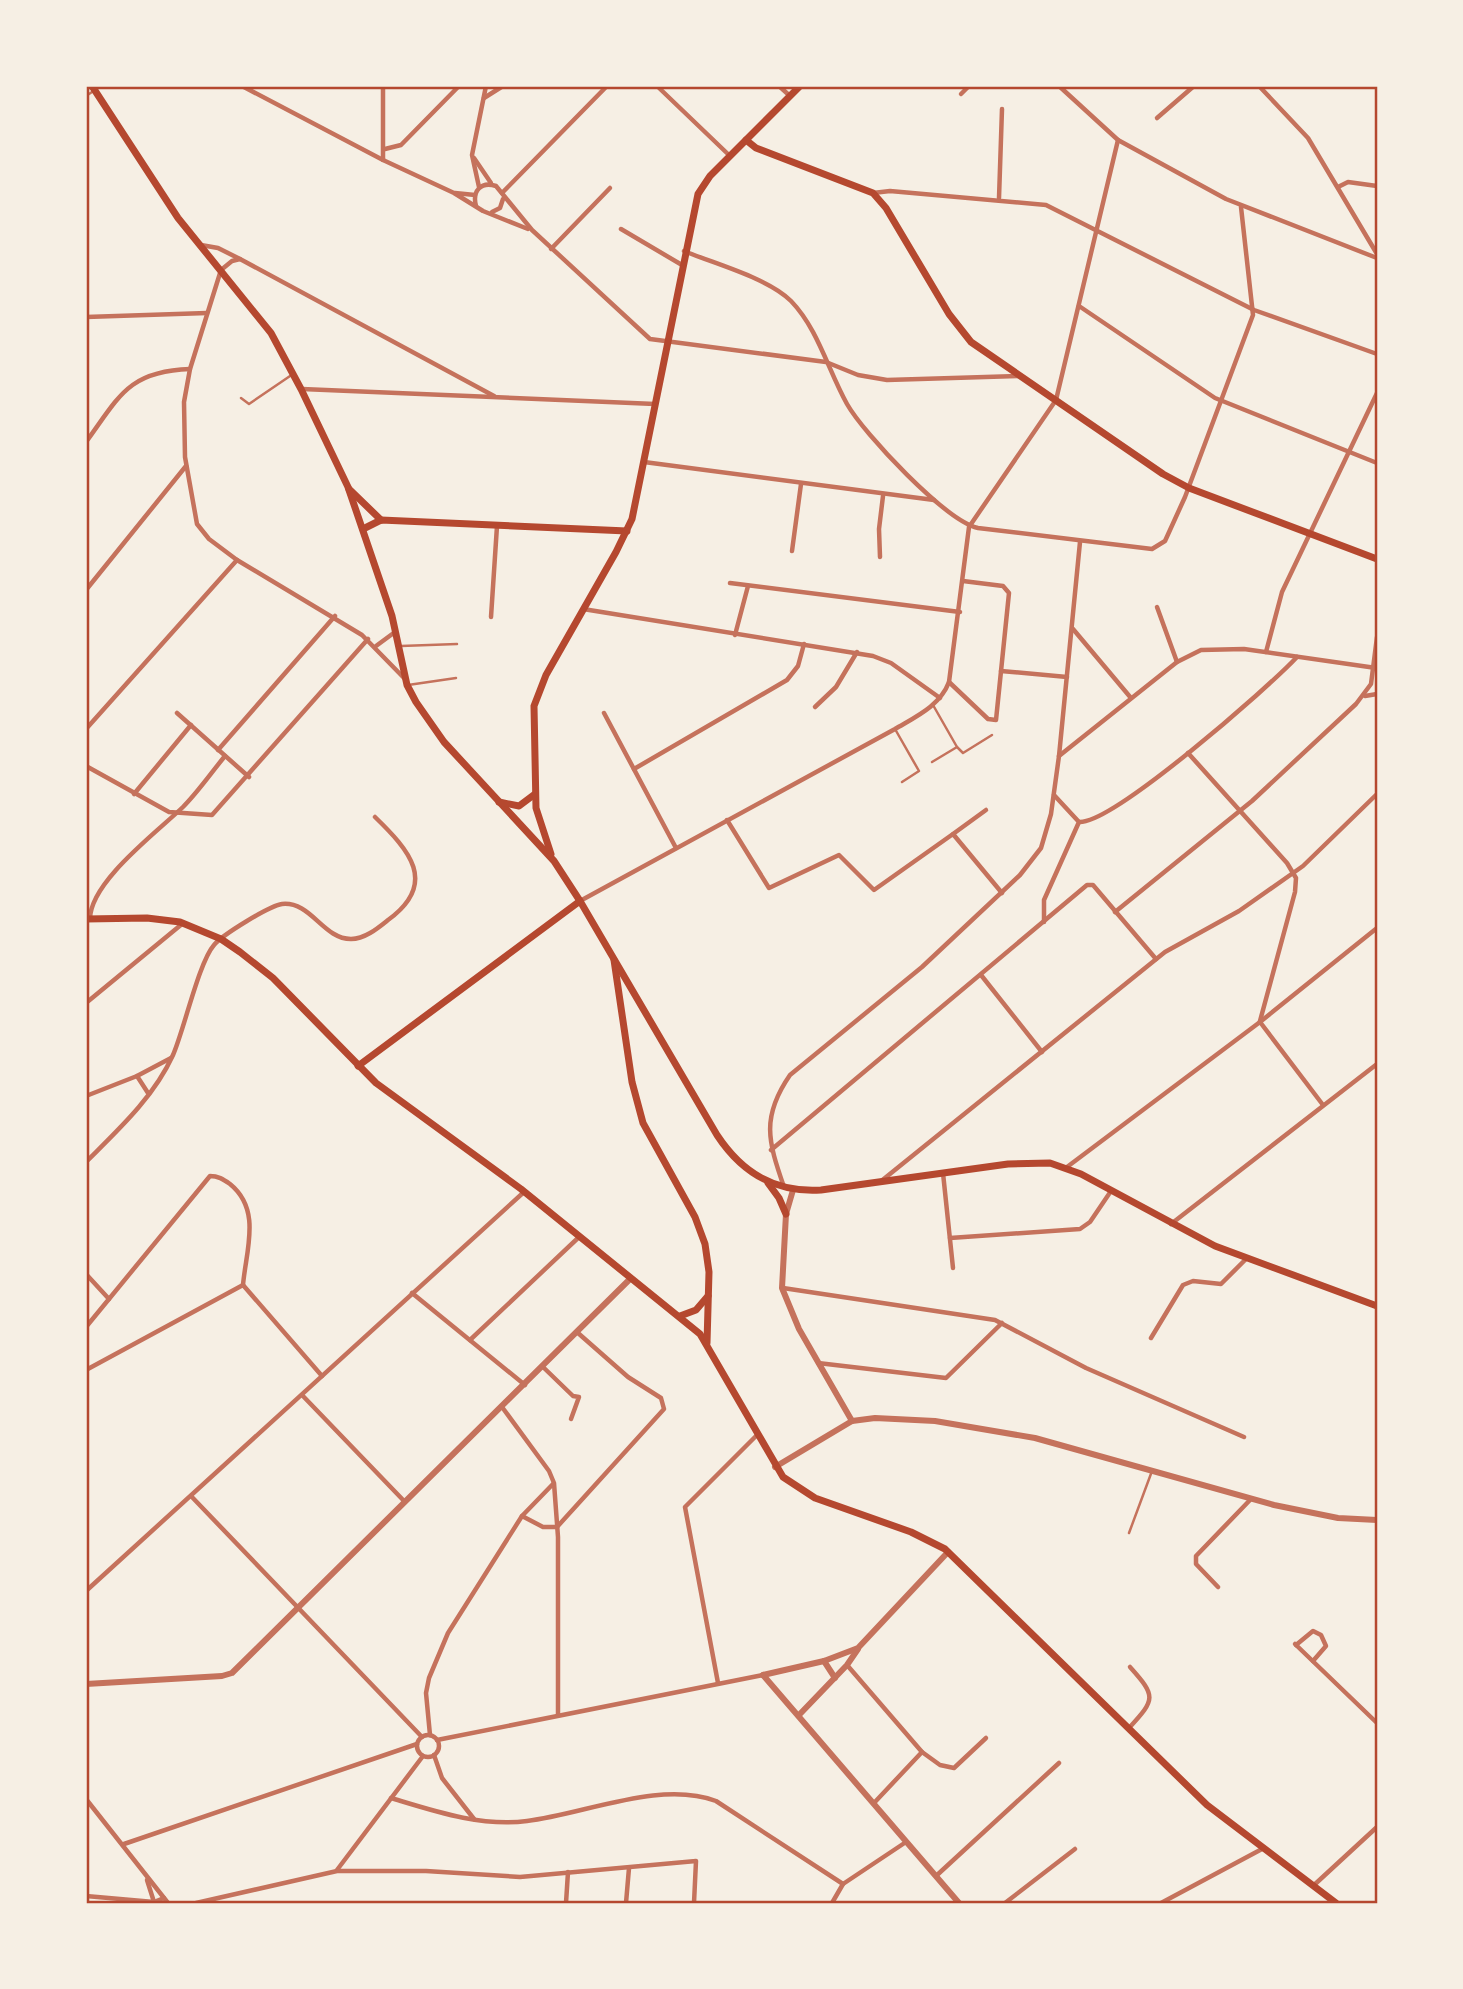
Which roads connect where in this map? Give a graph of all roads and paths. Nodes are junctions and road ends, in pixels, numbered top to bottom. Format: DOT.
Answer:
graph roads {
  1 [pos="242,86"];
  2 [pos="383,86"];
  3 [pos="459,86"];
  4 [pos="486,86"];
  5 [pos="503,86"];
  6 [pos="607,86"];
  7 [pos="657,86"];
  8 [pos="779,86"];
  9 [pos="800,86"];
  10 [pos="969,86"];
  11 [pos="1059,86"];
  12 [pos="1194,86"];
  13 [pos="1259,86"];
  14 [pos="93,88"];
  15 [pos="961,94"];
  16 [pos="86,96"];
  17 [pos="790,96"];
  18 [pos="484,98"];
  19 [pos="1002,109"];
  20 [pos="1157,118"];
  21 [pos="746,140"];
  22 [pos="1118,140"];
  23 [pos="385,149"];
  24 [pos="472,155"];
  25 [pos="730,156"];
  26 [pos="383,160"];
  27 [pos="491,184"];
  28 [pos="1377,186"];
  29 [pos="1338,187"];
  30 [pos="479,188"];
  31 [pos="610,188"];
  32 [pos="454,193"];
  33 [pos="873,194"];
  34 [pos="475,195"];
  35 [pos="503,196"];
  36 [pos="999,198"];
  37 [pos="476,206"];
  38 [pos="1241,207"];
  39 [pos="491,212"];
  40 [pos="621,229"];
  41 [pos="1098,229"];
  42 [pos="532,230"];
  43 [pos="1371,242"];
  44 [pos="200,245"];
  45 [pos="551,248"];
  46 [pos="684,251"];
  47 [pos="1361,252"];
  48 [pos="1377,256"];
  49 [pos="240,259"];
  50 [pos="682,265"];
  51 [pos="221,270"];
  52 [pos="1079,306"];
  53 [pos="1254,310"];
  54 [pos="207,313"];
  55 [pos="86,317"];
  56 [pos="667,340"];
  57 [pos="1377,354"];
  58 [pos="827,362"];
  59 [pos="190,369"];
  60 [pos="293,374"];
  61 [pos="1021,376"];
  62 [pos="301,389"];
  63 [pos="1377,393"];
  64 [pos="496,397"];
  65 [pos="241,398"];
  66 [pos="1056,400"];
  67 [pos="1221,401"];
  68 [pos="655,404"];
  69 [pos="86,442"];
  70 [pos="1349,451"];
  71 [pos="644,462"];
  72 [pos="1377,463"];
  73 [pos="187,465"];
  74 [pos="801,484"];
  75 [pos="348,487"];
  76 [pos="1189,488"];
  77 [pos="883,496"];
  78 [pos="936,500"];
  79 [pos="381,520"];
  80 [pos="496,526"];
  81 [pos="969,527"];
  82 [pos="363,529"];
  83 [pos="609,530"];
  84 [pos="627,531"];
  85 [pos="1308,533"];
  86 [pos="1080,542"];
  87 [pos="792,551"];
  88 [pos="616,552"];
  89 [pos="880,557"];
  90 [pos="1377,559"];
  91 [pos="237,560"];
  92 [pos="963,581"];
  93 [pos="730,583"];
  94 [pos="748,586"];
  95 [pos="86,590"];
  96 [pos="1157,607"];
  97 [pos="583,609"];
  98 [pos="960,612"];
  99 [pos="335,616"];
  100 [pos="491,617"];
  101 [pos="1072,629"];
  102 [pos="396,632"];
  103 [pos="735,635"];
  104 [pos="1377,637"];
  105 [pos="368,639"];
  106 [pos="457,644"];
  107 [pos="804,644"];
  108 [pos="376,646"];
  109 [pos="399,646"];
  110 [pos="856,652"];
  111 [pos="1266,652"];
  112 [pos="1298,656"];
  113 [pos="1177,662"];
  114 [pos="1376,668"];
  115 [pos="1001,671"];
  116 [pos="456,677"];
  117 [pos="1067,677"];
  118 [pos="406,682"];
  119 [pos="949,682"];
  120 [pos="1377,694"];
  121 [pos="1364,696"];
  122 [pos="940,698"];
  123 [pos="1131,698"];
  124 [pos="933,705"];
  125 [pos="815,707"];
  126 [pos="177,713"];
  127 [pos="604,713"];
  128 [pos="191,726"];
  129 [pos="86,729"];
  130 [pos="895,729"];
  131 [pos="992,735"];
  132 [pos="957,747"];
  133 [pos="218,750"];
  134 [pos="1188,753"];
  135 [pos="1059,756"];
  136 [pos="225,757"];
  137 [pos="932,762"];
  138 [pos="86,766"];
  139 [pos="634,769"];
  140 [pos="248,777"];
  141 [pos="902,782"];
  142 [pos="134,794"];
  143 [pos="535,794"];
  144 [pos="1377,794"];
  145 [pos="1054,795"];
  146 [pos="499,802"];
  147 [pos="986,810"];
  148 [pos="1241,811"];
  149 [pos="175,813"];
  150 [pos="375,817"];
  151 [pos="727,820"];
  152 [pos="1079,822"];
  153 [pos="953,834"];
  154 [pos="676,848"];
  155 [pos="554,861"];
  156 [pos="1294,873"];
  157 [pos="1002,892"];
  158 [pos="580,901"];
  159 [pos="1115,912"];
  160 [pos="88,919"];
  161 [pos="1044,922"];
  162 [pos="183,923"];
  163 [pos="1377,928"];
  164 [pos="221,939"];
  165 [pos="614,959"];
  166 [pos="1156,960"];
  167 [pos="981,975"];
  168 [pos="86,1003"];
  169 [pos="1260,1022"];
  170 [pos="1042,1052"];
  171 [pos="172,1058"];
  172 [pos="1377,1064"];
  173 [pos="358,1066"];
  174 [pos="137,1076"];
  175 [pos="149,1094"];
  176 [pos="86,1097"];
  177 [pos="1323,1105"];
  178 [pos="771,1151"];
  179 [pos="86,1162"];
  180 [pos="1068,1167"];
  181 [pos="943,1173"];
  182 [pos="767,1182"];
  183 [pos="877,1184"];
  184 [pos="784,1188"];
  185 [pos="793,1190"];
  186 [pos="1111,1191"];
  187 [pos="524,1192"];
  188 [pos="786,1214"];
  189 [pos="1171,1224"];
  190 [pos="578,1238"];
  191 [pos="950,1238"];
  192 [pos="1246,1259"];
  193 [pos="953,1268"];
  194 [pos="86,1274"];
  195 [pos="630,1279"];
  196 [pos="243,1285"];
  197 [pos="782,1288"];
  198 [pos="412,1293"];
  199 [pos="708,1295"];
  200 [pos="109,1298"];
  201 [pos="1377,1306"];
  202 [pos="680,1316"];
  203 [pos="1002,1323"];
  204 [pos="86,1327"];
  205 [pos="578,1333"];
  206 [pos="1151,1338"];
  207 [pos="470,1340"];
  208 [pos="707,1343"];
  209 [pos="817,1363"];
  210 [pos="544,1367"];
  211 [pos="86,1370"];
  212 [pos="322,1376"];
  213 [pos="525,1385"];
  214 [pos="302,1395"];
  215 [pos="502,1407"];
  216 [pos="571,1419"];
  217 [pos="852,1421"];
  218 [pos="757,1435"];
  219 [pos="1244,1437"];
  220 [pos="775,1467"];
  221 [pos="1152,1471"];
  222 [pos="554,1483"];
  223 [pos="191,1496"];
  224 [pos="1250,1500"];
  225 [pos="406,1503"];
  226 [pos="522,1516"];
  227 [pos="1377,1520"];
  228 [pos="557,1527"];
  229 [pos="1129,1533"];
  230 [pos="948,1552"];
  231 [pos="1218,1587"];
  232 [pos="86,1591"];
  233 [pos="300,1607"];
  234 [pos="858,1648"];
  235 [pos="824,1661"];
  236 [pos="1313,1661"];
  237 [pos="847,1665"];
  238 [pos="1130,1667"];
  239 [pos="763,1675"];
  240 [pos="835,1678"];
  241 [pos="718,1683"];
  242 [pos="86,1684"];
  243 [pos="799,1715"];
  244 [pos="558,1716"];
  245 [pos="1377,1723"];
  246 [pos="1129,1728"];
  247 [pos="430,1735"];
  248 [pos="422,1737"];
  249 [pos="986,1738"];
  250 [pos="437,1740"];
  251 [pos="417,1744"];
  252 [pos="922,1752"];
  253 [pos="434,1755"];
  254 [pos="423,1756"];
  255 [pos="1059,1763"];
  256 [pos="391,1798"];
  257 [pos="86,1800"];
  258 [pos="874,1804"];
  259 [pos="475,1820"];
  260 [pos="1377,1827"];
  261 [pos="906,1842"];
  262 [pos="124,1844"];
  263 [pos="1075,1849"];
  264 [pos="1262,1849"];
  265 [pos="629,1868"];
  266 [pos="337,1871"];
  267 [pos="568,1872"];
  268 [pos="145,1876"];
  269 [pos="936,1876"];
  270 [pos="843,1884"];
  271 [pos="1313,1886"];
  272 [pos="86,1896"];
  273 [pos="166,1900"];
  274 [pos="154,1903"];
  275 [pos="195,1903"];
  276 [pos="566,1903"];
  277 [pos="626,1903"];
  278 [pos="694,1903"];
  279 [pos="832,1903"];
  280 [pos="959,1903"];
  281 [pos="1005,1903"];
  282 [pos="1161,1903"];
  283 [pos="1336,1903"];
  1 -- 26 [label="street"];
  2 -- 23 [label="street"];
  3 -- 23 [label="street"];
  4 -- 18 [label="street"];
  5 -- 18 [label="street"];
  6 -- 35 [label="street"];
  7 -- 25 [label="street"];
  8 -- 17 [label="street"];
  9 -- 17 [label="main road"];
  10 -- 15 [label="street"];
  11 -- 22 [label="street"];
  12 -- 20 [label="street"];
  13 -- 29 [label="street"];
  14 -- 16 [label="lane"];
  14 -- 44 [label="main road"];
  17 -- 21 [label="main road"];
  18 -- 24 [label="street"];
  19 -- 36 [label="street"];
  21 -- 25 [label="main road"];
  21 -- 33 [label="main road"];
  22 -- 38 [label="street"];
  22 -- 41 [label="street"];
  23 -- 26 [label="street"];
  24 -- 27 [label="street"];
  24 -- 30 [label="street"];
  25 -- 46 [label="main road"];
  26 -- 32 [label="street"];
  27 -- 30 [label="street"];
  27 -- 35 [label="street"];
  28 -- 29 [label="street"];
  29 -- 43 [label="street"];
  30 -- 34 [label="street"];
  31 -- 45 [label="street"];
  32 -- 34 [label="street"];
  32 -- 37 [label="street"];
  33 -- 36 [label="street"];
  33 -- 61 [label="main road"];
  34 -- 37 [label="street"];
  35 -- 39 [label="street"];
  35 -- 42 [label="street"];
  36 -- 41 [label="street"];
  37 -- 39 [label="street"];
  38 -- 47 [label="street"];
  38 -- 53 [label="street"];
  39 -- 42 [label="street"];
  40 -- 50 [label="street"];
  41 -- 52 [label="street"];
  41 -- 53 [label="street"];
  42 -- 45 [label="street"];
  43 -- 47 [label="street"];
  43 -- 48 [label="street"];
  44 -- 49 [label="street"];
  44 -- 51 [label="main road"];
  45 -- 56 [label="street"];
  46 -- 50 [label="main road"];
  46 -- 58 [label="street"];
  47 -- 48 [label="street"];
  49 -- 51 [label="street"];
  49 -- 64 [label="street"];
  50 -- 56 [label="main road"];
  51 -- 54 [label="street"];
  51 -- 60 [label="main road"];
  52 -- 66 [label="street"];
  52 -- 67 [label="street"];
  53 -- 57 [label="street"];
  53 -- 67 [label="street"];
  54 -- 55 [label="street"];
  54 -- 59 [label="street"];
  56 -- 58 [label="street"];
  56 -- 68 [label="main road"];
  58 -- 61 [label="street"];
  58 -- 78 [label="street"];
  59 -- 69 [label="street"];
  59 -- 73 [label="street"];
  60 -- 62 [label="main road"];
  60 -- 65 [label="lane"];
  61 -- 66 [label="main road"];
  62 -- 64 [label="street"];
  62 -- 75 [label="main road"];
  63 -- 70 [label="street"];
  64 -- 68 [label="street"];
  66 -- 76 [label="main road"];
  66 -- 81 [label="street"];
  67 -- 70 [label="street"];
  67 -- 76 [label="street"];
  68 -- 71 [label="main road"];
  70 -- 72 [label="street"];
  70 -- 85 [label="street"];
  71 -- 74 [label="street"];
  71 -- 84 [label="main road"];
  73 -- 91 [label="street"];
  73 -- 95 [label="street"];
  74 -- 77 [label="street"];
  74 -- 87 [label="street"];
  75 -- 79 [label="main road"];
  75 -- 82 [label="main road"];
  76 -- 85 [label="main road"];
  76 -- 86 [label="street"];
  77 -- 78 [label="street"];
  77 -- 89 [label="street"];
  78 -- 81 [label="street"];
  79 -- 80 [label="main road"];
  79 -- 82 [label="main road"];
  80 -- 83 [label="main road"];
  80 -- 100 [label="street"];
  81 -- 86 [label="street"];
  81 -- 92 [label="street"];
  82 -- 102 [label="main road"];
  83 -- 84 [label="main road"];
  83 -- 88 [label="main road"];
  84 -- 88 [label="main road"];
  85 -- 90 [label="main road"];
  85 -- 111 [label="street"];
  86 -- 101 [label="street"];
  88 -- 97 [label="main road"];
  91 -- 99 [label="street"];
  91 -- 129 [label="street"];
  92 -- 98 [label="street"];
  92 -- 115 [label="street"];
  93 -- 94 [label="street"];
  94 -- 98 [label="street"];
  94 -- 103 [label="street"];
  96 -- 113 [label="street"];
  97 -- 103 [label="street"];
  97 -- 143 [label="main road"];
  98 -- 119 [label="street"];
  99 -- 105 [label="street"];
  99 -- 133 [label="street"];
  101 -- 117 [label="street"];
  101 -- 123 [label="street"];
  102 -- 108 [label="street"];
  102 -- 109 [label="main road"];
  103 -- 107 [label="street"];
  104 -- 114 [label="street"];
  105 -- 108 [label="street"];
  105 -- 140 [label="street"];
  106 -- 109 [label="lane"];
  107 -- 110 [label="street"];
  107 -- 139 [label="street"];
  108 -- 118 [label="street"];
  109 -- 118 [label="main road"];
  110 -- 122 [label="street"];
  110 -- 125 [label="street"];
  111 -- 112 [label="street"];
  111 -- 113 [label="street"];
  112 -- 114 [label="street"];
  112 -- 134 [label="street"];
  113 -- 123 [label="street"];
  114 -- 121 [label="street"];
  115 -- 117 [label="street"];
  115 -- 119 [label="street"];
  116 -- 118 [label="lane"];
  117 -- 135 [label="street"];
  118 -- 146 [label="main road"];
  119 -- 122 [label="street"];
  120 -- 121 [label="street"];
  121 -- 148 [label="street"];
  122 -- 124 [label="street"];
  123 -- 135 [label="street"];
  124 -- 130 [label="street"];
  124 -- 132 [label="lane"];
  126 -- 128 [label="street"];
  127 -- 139 [label="street"];
  128 -- 133 [label="street"];
  128 -- 142 [label="street"];
  130 -- 141 [label="lane"];
  130 -- 151 [label="street"];
  131 -- 132 [label="lane"];
  132 -- 137 [label="lane"];
  133 -- 136 [label="street"];
  134 -- 148 [label="street"];
  134 -- 152 [label="street"];
  135 -- 145 [label="street"];
  136 -- 140 [label="street"];
  136 -- 149 [label="street"];
  138 -- 142 [label="street"];
  139 -- 154 [label="street"];
  140 -- 149 [label="street"];
  142 -- 149 [label="street"];
  143 -- 146 [label="main road"];
  143 -- 155 [label="main road"];
  144 -- 156 [label="street"];
  145 -- 152 [label="street"];
  145 -- 157 [label="street"];
  146 -- 155 [label="main road"];
  147 -- 153 [label="street"];
  148 -- 156 [label="street"];
  148 -- 159 [label="street"];
  149 -- 160 [label="street"];
  150 -- 164 [label="street"];
  151 -- 153 [label="street"];
  151 -- 154 [label="street"];
  152 -- 161 [label="street"];
  153 -- 157 [label="street"];
  154 -- 158 [label="street"];
  155 -- 158 [label="main road"];
  156 -- 166 [label="street"];
  156 -- 169 [label="street"];
  157 -- 178 [label="street"];
  158 -- 165 [label="main road"];
  158 -- 173 [label="main road"];
  159 -- 161 [label="street"];
  159 -- 166 [label="street"];
  160 -- 162 [label="main road"];
  161 -- 167 [label="street"];
  162 -- 164 [label="main road"];
  162 -- 168 [label="street"];
  163 -- 169 [label="street"];
  164 -- 171 [label="street"];
  164 -- 173 [label="main road"];
  165 -- 182 [label="main road"];
  165 -- 199 [label="main road"];
  166 -- 170 [label="street"];
  167 -- 170 [label="street"];
  167 -- 178 [label="street"];
  169 -- 177 [label="street"];
  169 -- 180 [label="street"];
  170 -- 183 [label="street"];
  171 -- 174 [label="street"];
  171 -- 175 [label="street"];
  172 -- 177 [label="street"];
  173 -- 187 [label="main road"];
  174 -- 175 [label="street"];
  174 -- 176 [label="street"];
  175 -- 179 [label="street"];
  177 -- 189 [label="street"];
  178 -- 184 [label="street"];
  180 -- 181 [label="main road"];
  180 -- 186 [label="main road"];
  181 -- 183 [label="main road"];
  181 -- 191 [label="street"];
  182 -- 184 [label="main road"];
  182 -- 188 [label="main road"];
  183 -- 185 [label="main road"];
  184 -- 185 [label="main road"];
  185 -- 188 [label="street"];
  186 -- 189 [label="main road"];
  186 -- 191 [label="street"];
  187 -- 190 [label="main road"];
  187 -- 198 [label="street"];
  188 -- 197 [label="street"];
  189 -- 192 [label="main road"];
  190 -- 195 [label="main road"];
  190 -- 207 [label="street"];
  191 -- 193 [label="street"];
  192 -- 201 [label="main road"];
  192 -- 206 [label="street"];
  194 -- 200 [label="street"];
  195 -- 202 [label="main road"];
  195 -- 205 [label="street"];
  196 -- 200 [label="street"];
  196 -- 211 [label="street"];
  196 -- 212 [label="street"];
  197 -- 203 [label="street"];
  197 -- 209 [label="street"];
  198 -- 207 [label="street"];
  198 -- 212 [label="street"];
  199 -- 202 [label="main road"];
  199 -- 208 [label="main road"];
  200 -- 204 [label="street"];
  202 -- 208 [label="main road"];
  203 -- 209 [label="street"];
  203 -- 219 [label="street"];
  205 -- 210 [label="street"];
  205 -- 228 [label="street"];
  207 -- 213 [label="street"];
  208 -- 218 [label="main road"];
  209 -- 217 [label="street"];
  210 -- 213 [label="street"];
  210 -- 216 [label="street"];
  212 -- 214 [label="street"];
  213 -- 215 [label="street"];
  214 -- 223 [label="street"];
  214 -- 225 [label="street"];
  215 -- 222 [label="street"];
  215 -- 225 [label="street"];
  217 -- 220 [label="street"];
  217 -- 221 [label="street"];
  218 -- 220 [label="main road"];
  218 -- 241 [label="street"];
  220 -- 230 [label="main road"];
  221 -- 224 [label="street"];
  221 -- 229 [label="lane"];
  222 -- 226 [label="street"];
  222 -- 228 [label="street"];
  223 -- 232 [label="street"];
  223 -- 233 [label="street"];
  224 -- 227 [label="street"];
  224 -- 231 [label="street"];
  225 -- 233 [label="street"];
  226 -- 228 [label="street"];
  226 -- 247 [label="street"];
  228 -- 244 [label="street"];
  230 -- 234 [label="street"];
  230 -- 246 [label="main road"];
  233 -- 242 [label="street"];
  233 -- 248 [label="street"];
  234 -- 235 [label="street"];
  234 -- 237 [label="street"];
  235 -- 239 [label="street"];
  235 -- 240 [label="street"];
  236 -- 236 [label="street"];
  236 -- 245 [label="street"];
  237 -- 240 [label="street"];
  237 -- 252 [label="street"];
  238 -- 246 [label="street"];
  239 -- 241 [label="street"];
  239 -- 243 [label="street"];
  240 -- 243 [label="street"];
  241 -- 244 [label="street"];
  243 -- 258 [label="street"];
  244 -- 250 [label="street"];
  246 -- 264 [label="main road"];
  247 -- 248 [label="street"];
  247 -- 250 [label="street"];
  248 -- 251 [label="street"];
  249 -- 252 [label="street"];
  250 -- 253 [label="street"];
  251 -- 254 [label="street"];
  251 -- 262 [label="street"];
  252 -- 258 [label="street"];
  253 -- 254 [label="street"];
  253 -- 259 [label="street"];
  254 -- 256 [label="street"];
  255 -- 269 [label="street"];
  256 -- 259 [label="street"];
  256 -- 266 [label="street"];
  257 -- 262 [label="street"];
  258 -- 261 [label="street"];
  259 -- 270 [label="street"];
  260 -- 271 [label="street"];
  261 -- 269 [label="street"];
  261 -- 270 [label="street"];
  262 -- 268 [label="street"];
  263 -- 281 [label="street"];
  264 -- 271 [label="main road"];
  264 -- 282 [label="street"];
  265 -- 267 [label="street"];
  265 -- 277 [label="street"];
  265 -- 278 [label="street"];
  266 -- 267 [label="street"];
  266 -- 275 [label="street"];
  267 -- 276 [label="street"];
  268 -- 273 [label="street"];
  268 -- 274 [label="street"];
  269 -- 280 [label="street"];
  270 -- 279 [label="street"];
  271 -- 283 [label="main road"];
  272 -- 274 [label="street"];
  273 -- 274 [label="street"];
}
